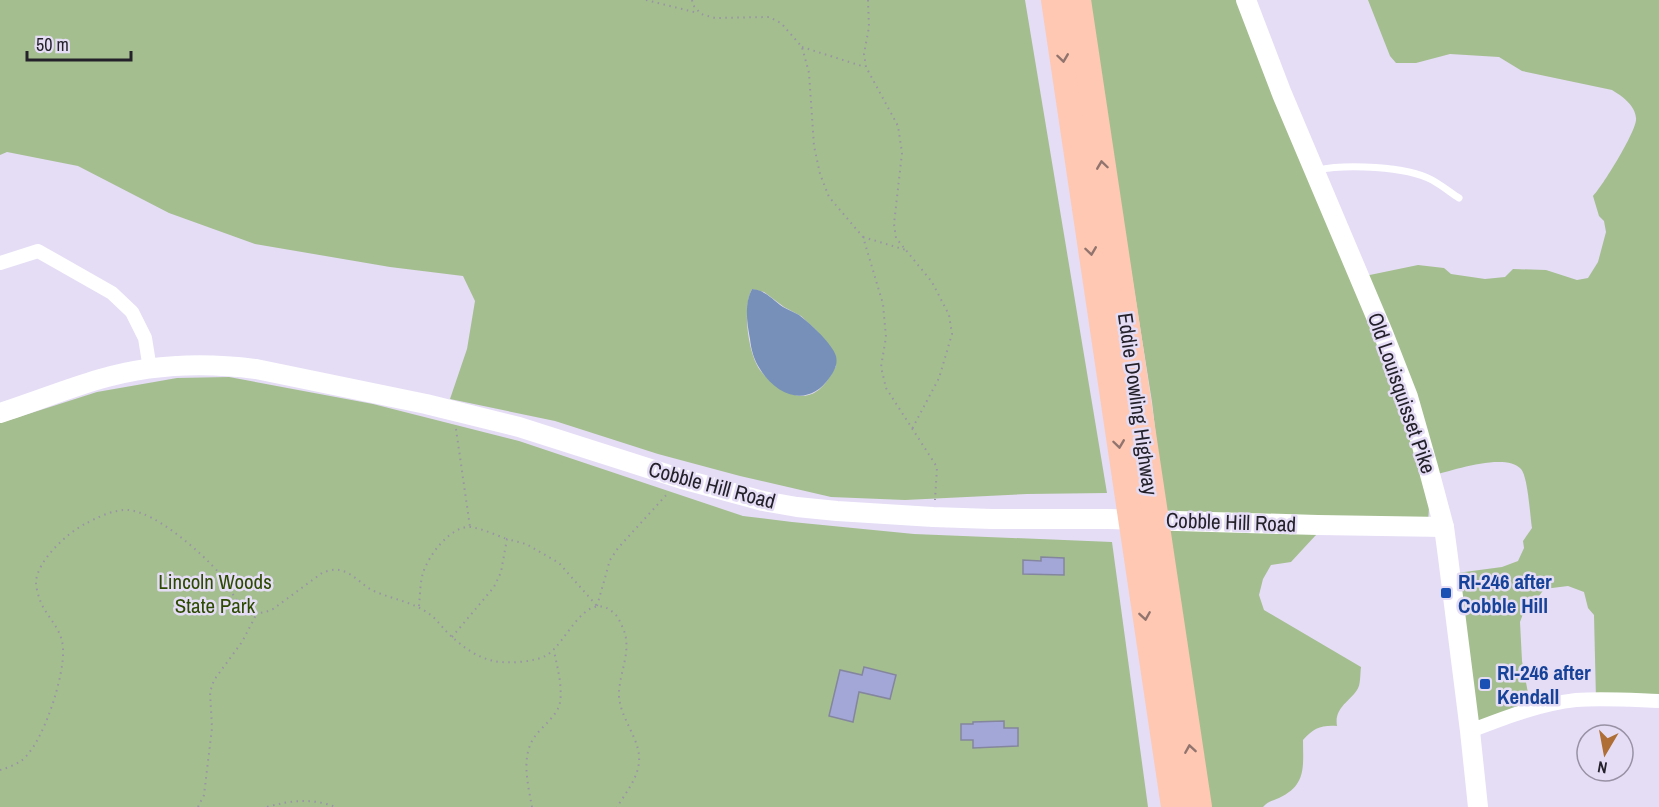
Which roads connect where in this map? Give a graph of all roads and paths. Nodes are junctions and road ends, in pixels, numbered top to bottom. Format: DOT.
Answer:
graph roads {
  1 [pos="646,0"];
  2 [pos="692,0"];
  3 [pos="868,0"];
  4 [pos="1054,0"];
  5 [pos="1077,0"];
  6 [pos="1246,0"];
  7 [pos="701,14"];
  8 [pos="802,48"];
  9 [pos="866,67"];
  10 [pos="1315,171"];
  11 [pos="1459,198"];
  12 [pos="863,237"];
  13 [pos="906,250"];
  14 [pos="0,263"];
  15 [pos="150,369"];
  16 [pos="453,411"];
  17 [pos="0,413"];
  18 [pos="912,429"];
  19 [pos="1136,472"];
  20 [pos="681,479"];
  21 [pos="933,517"];
  22 [pos="1444,526"];
  23 [pos="470,527"];
  24 [pos="507,539"];
  25 [pos="419,606"];
  26 [pos="597,606"];
  27 [pos="256,614"];
  28 [pos="452,637"];
  29 [pos="554,650"];
  30 [pos="1659,701"];
  31 [pos="1470,731"];
  32 [pos="0,770"];
  33 [pos="198,807"];
  34 [pos="267,807"];
  35 [pos="336,807"];
  36 [pos="532,807"];
  37 [pos="617,807"];
  38 [pos="1174,807"];
  39 [pos="1199,807"];
  40 [pos="1478,807"];
  1 -- 7 [label="path"];
  2 -- 7 [label="path"];
  3 -- 9 [label="path"];
  4 -- 19 [label="highway, Eddie Dowling Highway, one-way"];
  19 -- 5 [label="highway, Eddie Dowling Highway, one-way"];
  6 -- 10 [label="street, Old Louisquisset Pike"];
  7 -- 8 [label="path"];
  8 -- 9 [label="path"];
  8 -- 12 [label="path"];
  9 -- 13 [label="path"];
  10 -- 11 [label="lane"];
  10 -- 22 [label="street, Old Louisquisset Pike"];
  12 -- 13 [label="path"];
  12 -- 18 [label="path"];
  13 -- 18 [label="path"];
  14 -- 15 [label="street"];
  15 -- 16 [label="street, Cobble Hill Road"];
  15 -- 17 [label="street, Cobble Hill Road"];
  16 -- 20 [label="street, Cobble Hill Road"];
  16 -- 23 [label="path"];
  18 -- 21 [label="path"];
  19 -- 38 [label="highway, Eddie Dowling Highway, one-way"];
  39 -- 19 [label="highway, Eddie Dowling Highway, one-way"];
  20 -- 21 [label="street, Cobble Hill Road"];
  20 -- 26 [label="path"];
  21 -- 22 [label="street, Cobble Hill Road"];
  22 -- 31 [label="street, Old Louisquisset Pike"];
  23 -- 24 [label="path"];
  23 -- 25 [label="path"];
  24 -- 26 [label="path"];
  24 -- 28 [label="path"];
  25 -- 27 [label="path"];
  25 -- 28 [label="path"];
  26 -- 29 [label="path"];
  26 -- 37 [label="path"];
  27 -- 32 [label="path"];
  27 -- 33 [label="path"];
  28 -- 29 [label="path"];
  29 -- 36 [label="path"];
  30 -- 31 [label="street"];
  31 -- 40 [label="street, Old Louisquisset Pike"];
  34 -- 35 [label="path"];
}
